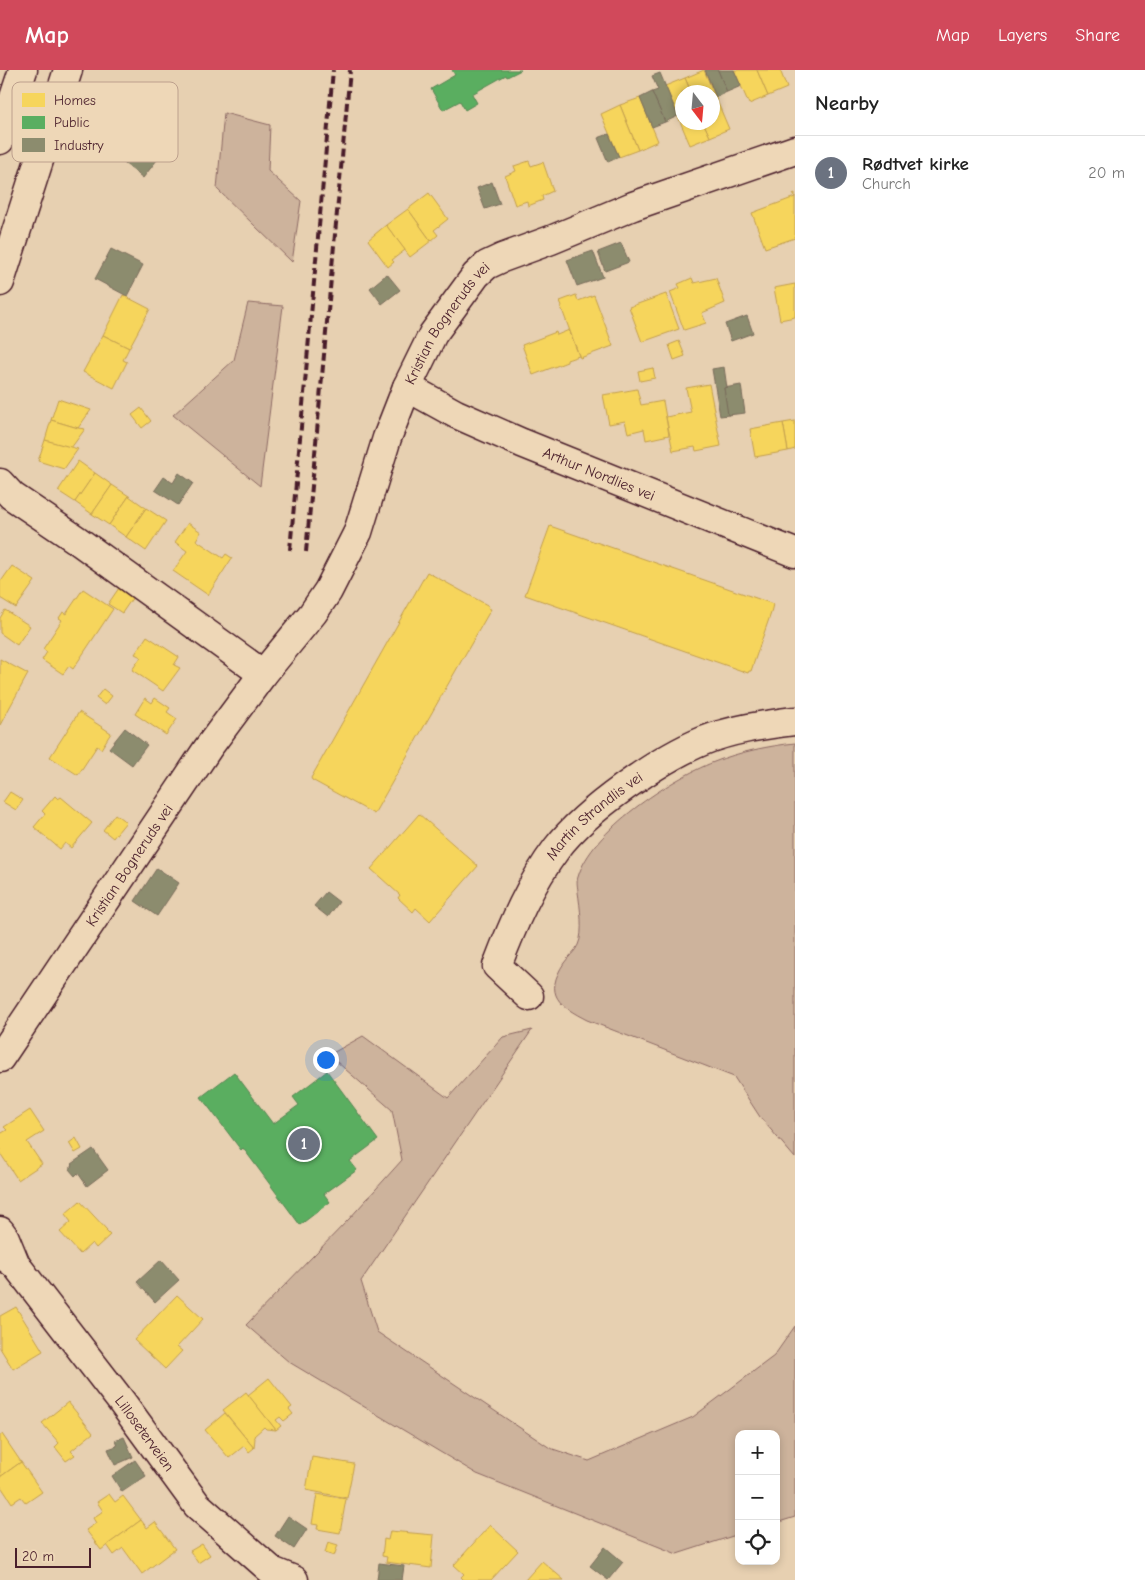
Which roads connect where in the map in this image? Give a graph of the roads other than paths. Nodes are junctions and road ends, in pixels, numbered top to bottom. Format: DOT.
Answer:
graph roads {
  1 [pos="23,70"];
  2 [pos="68,70"];
  3 [pos="19,82"];
  4 [pos="64,82"];
  5 [pos="12,103"];
  6 [pos="0,140"];
  7 [pos="795,150"];
  8 [pos="38,162"];
  9 [pos="0,282"];
  10 [pos="407,387"];
  11 [pos="0,483"];
  12 [pos="795,553"];
  13 [pos="263,674"];
  14 [pos="795,721"];
  15 [pos="529,996"];
  16 [pos="0,1058"];
  17 [pos="0,1231"];
  18 [pos="8,1259"];
  19 [pos="294,1580"];
  1 -- 3 [label="main road"];
  2 -- 4 [label="main road"];
  5 -- 6 [label="main road"];
  7 -- 10 [label="main road, Kristian Bogneruds vei"];
  8 -- 9 [label="main road"];
  10 -- 12 [label="main road, Arthur Nordlies vei"];
  10 -- 13 [label="main road, Kristian Bogneruds vei"];
  11 -- 13 [label="main road"];
  13 -- 16 [label="main road, Kristian Bogneruds vei"];
  14 -- 15 [label="main road, Martin Strandlis vei"];
  17 -- 18 [label="main road, Lilloseterveien"];
  18 -- 19 [label="main road, Lilloseterveien"];
}
